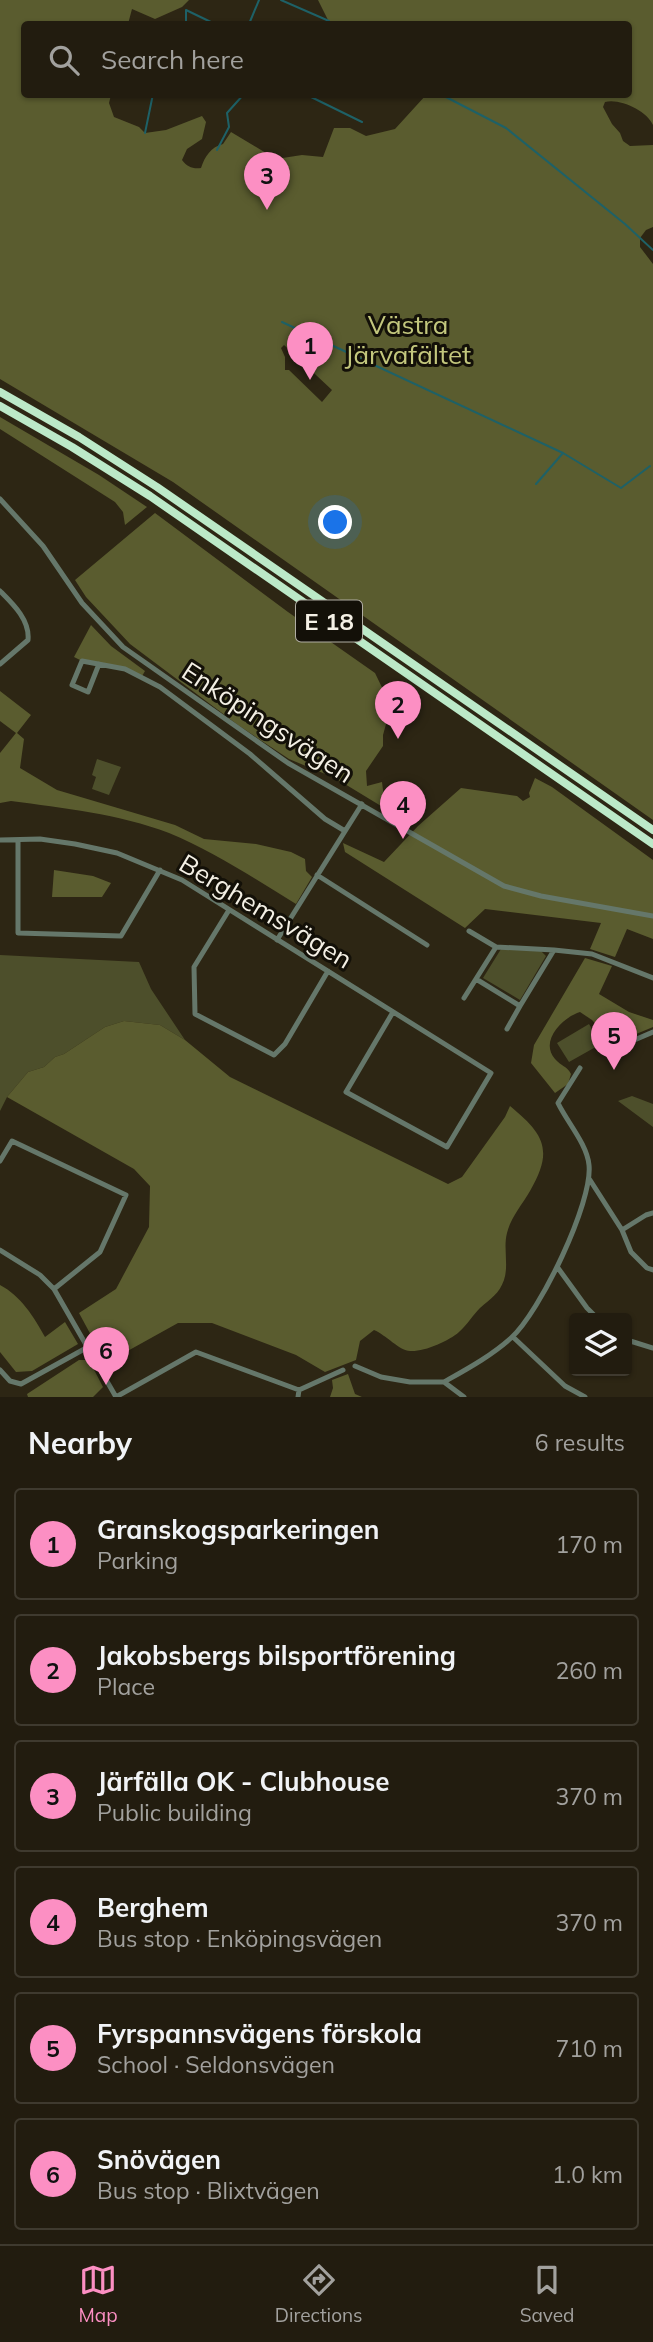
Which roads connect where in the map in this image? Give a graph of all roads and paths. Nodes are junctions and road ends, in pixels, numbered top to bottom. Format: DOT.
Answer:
graph roads {
  1 [pos="0,392"];
  2 [pos="0,406"];
  3 [pos="0,499"];
  4 [pos="0,591"];
  5 [pos="0,664"];
  6 [pos="99,664"];
  7 [pos="362,804"];
  8 [pos="653,830"];
  9 [pos="345,831"];
  10 [pos="0,840"];
  11 [pos="18,840"];
  12 [pos="653,845"];
  13 [pos="160,870"];
  14 [pos="317,876"];
  15 [pos="229,910"];
  16 [pos="653,916"];
  17 [pos="468,931"];
  18 [pos="277,940"];
  19 [pos="427,945"];
  20 [pos="496,947"];
  21 [pos="554,950"];
  22 [pos="328,971"];
  23 [pos="653,978"];
  24 [pos="476,979"];
  25 [pos="464,998"];
  26 [pos="520,1006"];
  27 [pos="393,1013"];
  28 [pos="508,1029"];
  29 [pos="653,1032"];
  30 [pos="632,1041"];
  31 [pos="580,1068"];
  32 [pos="0,1161"];
  33 [pos="590,1180"];
  34 [pos="653,1213"];
  35 [pos="622,1230"];
  36 [pos="0,1250"];
  37 [pos="558,1268"];
  38 [pos="653,1270"];
  39 [pos="54,1289"];
  40 [pos="592,1313"];
  41 [pos="513,1337"];
  42 [pos="632,1342"];
  43 [pos="88,1347"];
  44 [pos="653,1348"];
  45 [pos="355,1366"];
  46 [pos="0,1370"];
  47 [pos="343,1370"];
  48 [pos="444,1382"];
  49 [pos="299,1394"];
  50 [pos="116,1397"];
  51 [pos="464,1397"];
  52 [pos="585,1397"];
  1 -- 8 [label="highway, E 18"];
  2 -- 12 [label="highway, E 18"];
  3 -- 7 [label="street, Enköpingsvägen"];
  4 -- 5 [label="street"];
  6 -- 6 [label="street"];
  6 -- 9 [label="street"];
  7 -- 9 [label="street"];
  7 -- 16 [label="street, Enköpingsvägen"];
  9 -- 14 [label="street"];
  10 -- 11 [label="street, Berghemsvägen"];
  11 -- 13 [label="street, Berghemsvägen"];
  11 -- 13 [label="street"];
  13 -- 15 [label="street, Berghemsvägen"];
  14 -- 18 [label="street"];
  14 -- 19 [label="street"];
  15 -- 18 [label="street, Berghemsvägen"];
  15 -- 22 [label="street"];
  17 -- 20 [label="street"];
  18 -- 22 [label="street, Berghemsvägen"];
  20 -- 21 [label="street"];
  20 -- 24 [label="street"];
  21 -- 23 [label="street"];
  21 -- 26 [label="street"];
  22 -- 27 [label="street, Berghemsvägen"];
  24 -- 25 [label="street"];
  24 -- 26 [label="street"];
  26 -- 28 [label="street"];
  27 -- 27 [label="street, Berghemsvägen"];
  29 -- 30 [label="street"];
  31 -- 33 [label="street"];
  32 -- 39 [label="street"];
  33 -- 35 [label="street"];
  33 -- 37 [label="street"];
  34 -- 35 [label="street"];
  35 -- 38 [label="street"];
  36 -- 39 [label="street"];
  37 -- 40 [label="street"];
  37 -- 41 [label="street"];
  39 -- 43 [label="street"];
  41 -- 48 [label="street"];
  41 -- 52 [label="street"];
  42 -- 44 [label="street"];
  43 -- 46 [label="street"];
  43 -- 50 [label="street"];
  45 -- 48 [label="street"];
  47 -- 49 [label="street"];
  48 -- 51 [label="street"];
  49 -- 50 [label="street"];
}
